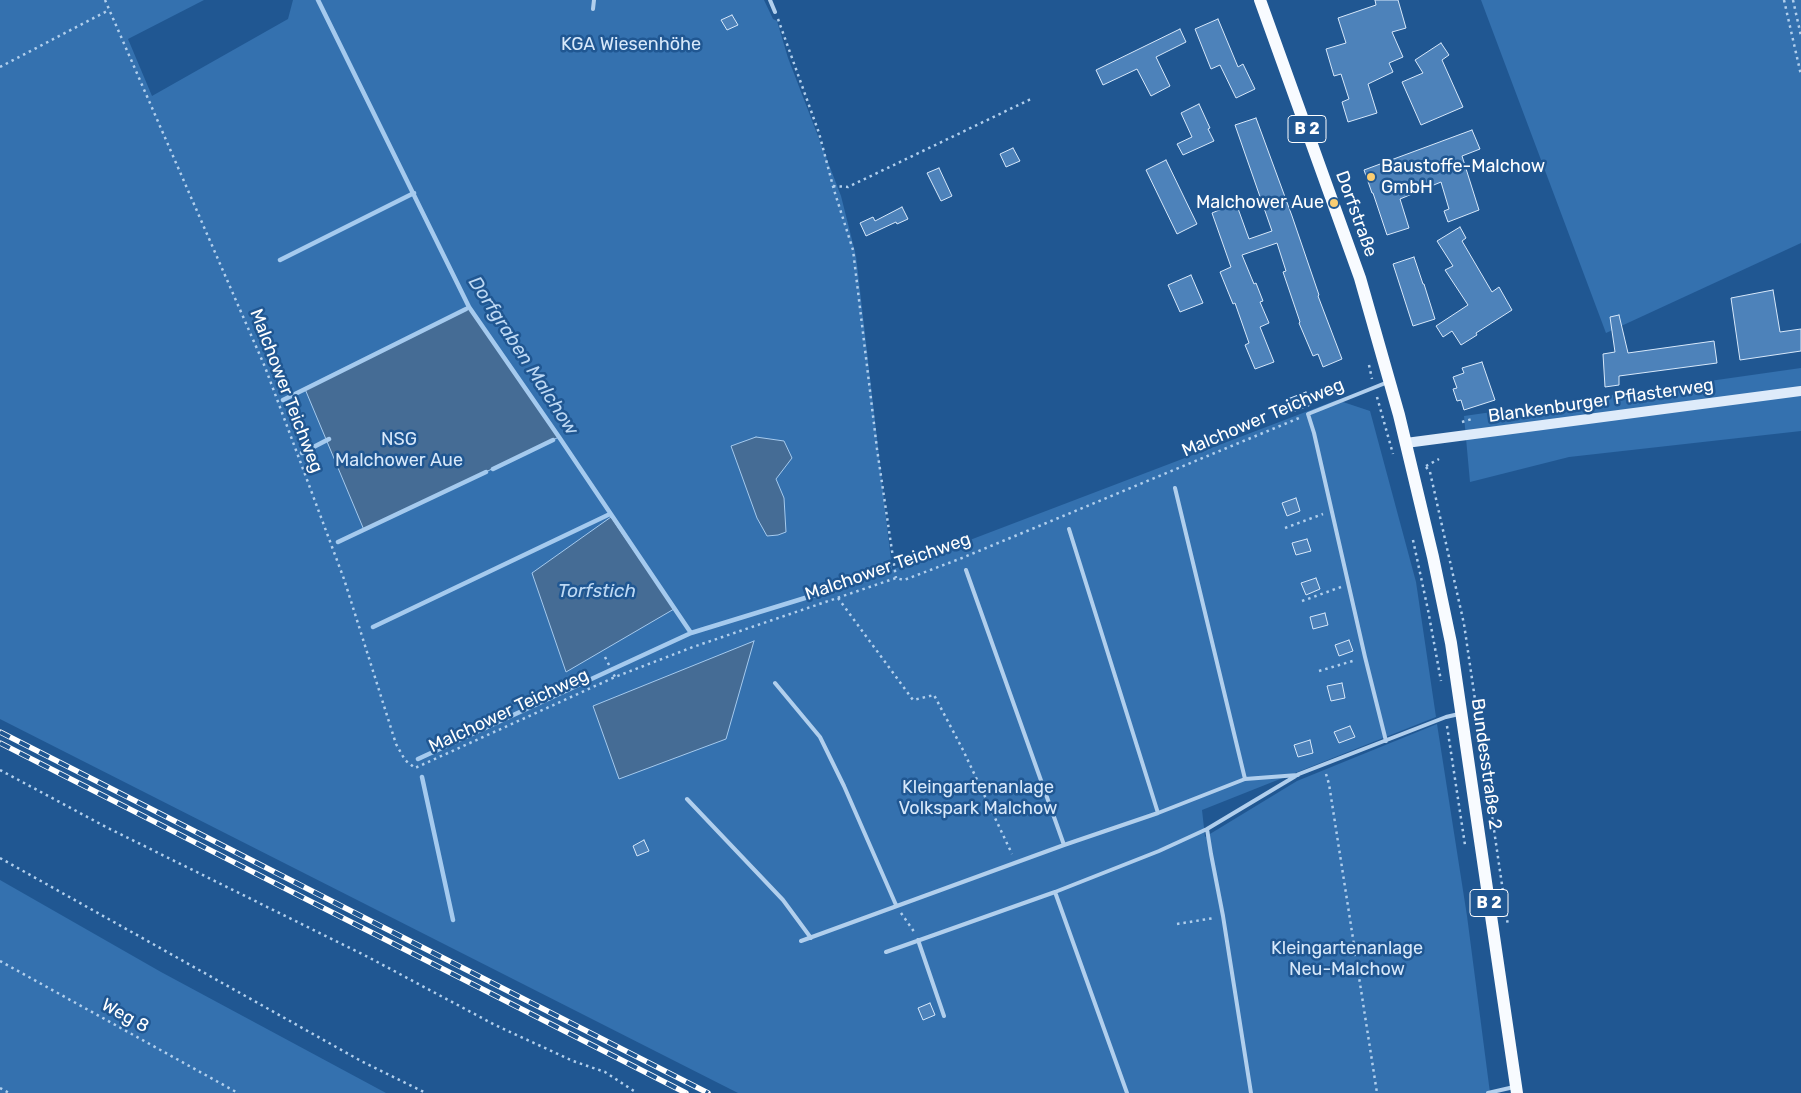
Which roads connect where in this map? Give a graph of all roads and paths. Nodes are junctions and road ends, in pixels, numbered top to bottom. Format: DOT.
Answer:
graph roads {
  1 [pos="105,0"];
  2 [pos="594,0"];
  3 [pos="770,0"];
  4 [pos="1260,0"];
  5 [pos="1784,0"];
  6 [pos="1793,0"];
  7 [pos="593,9"];
  8 [pos="109,10"];
  9 [pos="775,12"];
  10 [pos="1801,36"];
  11 [pos="0,67"];
  12 [pos="1801,75"];
  13 [pos="1033,98"];
  14 [pos="833,188"];
  15 [pos="1368,361"];
  16 [pos="1389,382"];
  17 [pos="1374,387"];
  18 [pos="1801,391"];
  19 [pos="1308,414"];
  20 [pos="1406,443"];
  21 [pos="1393,454"];
  22 [pos="1430,472"];
  23 [pos="1175,488"];
  24 [pos="1438,510"];
  25 [pos="1332,511"];
  26 [pos="1285,528"];
  27 [pos="1069,530"];
  28 [pos="1412,535"];
  29 [pos="966,570"];
  30 [pos="896,578"];
  31 [pos="1348,584"];
  32 [pos="838,598"];
  33 [pos="1302,601"];
  34 [pos="605,657"];
  35 [pos="1365,657"];
  36 [pos="1319,670"];
  37 [pos="614,678"];
  38 [pos="1441,682"];
  39 [pos="775,683"];
  40 [pos="1461,713"];
  41 [pos="1446,717"];
  42 [pos="1386,741"];
  43 [pos="1323,765"];
  44 [pos="0,770"];
  45 [pos="1299,774"];
  46 [pos="1245,779"];
  47 [pos="687,799"];
  48 [pos="1158,812"];
  49 [pos="1207,829"];
  50 [pos="1064,845"];
  51 [pos="1466,853"];
  52 [pos="0,858"];
  53 [pos="1016,863"];
  54 [pos="1054,892"];
  55 [pos="896,906"];
  56 [pos="1223,916"];
  57 [pos="1177,924"];
  58 [pos="811,938"];
  59 [pos="918,940"];
  60 [pos="801,941"];
  61 [pos="886,952"];
  62 [pos="0,961"];
  63 [pos="944,1016"];
  64 [pos="0,1088"];
  65 [pos="1517,1090"];
  66 [pos="9,1093"];
  67 [pos="238,1093"];
  68 [pos="426,1093"];
  69 [pos="637,1093"];
  70 [pos="1127,1093"];
  71 [pos="1250,1093"];
  72 [pos="1377,1093"];
  73 [pos="1488,1093"];
  1 -- 8 [label="path, Malchower Teichweg"];
  2 -- 7 [label="lane"];
  3 -- 9 [label="lane"];
  4 -- 16 [label="main road, Dorfstraße / B 2"];
  5 -- 12 [label="path"];
  6 -- 10 [label="path"];
  8 -- 11 [label="path"];
  8 -- 37 [label="path, Malchower Teichweg"];
  9 -- 14 [label="path"];
  13 -- 14 [label="path"];
  14 -- 30 [label="path"];
  15 -- 17 [label="path"];
  16 -- 17 [label="lane, Malchower Teichweg"];
  16 -- 20 [label="main road, Dorfstraße / B 2"];
  17 -- 19 [label="lane, Malchower Teichweg"];
  17 -- 21 [label="path"];
  18 -- 20 [label="main road, Blankenburger Pflasterweg"];
  19 -- 25 [label="lane"];
  19 -- 30 [label="path, Malchower Teichweg"];
  20 -- 40 [label="main road, Bundesstraße 2 / B 2"];
  22 -- 24 [label="path"];
  23 -- 46 [label="lane"];
  25 -- 26 [label="path"];
  25 -- 31 [label="lane"];
  27 -- 48 [label="lane"];
  28 -- 38 [label="path"];
  29 -- 50 [label="lane"];
  30 -- 32 [label="path, Malchower Teichweg"];
  31 -- 33 [label="path"];
  31 -- 35 [label="lane"];
  32 -- 37 [label="path, Malchower Teichweg"];
  32 -- 53 [label="path"];
  34 -- 37 [label="path"];
  35 -- 36 [label="path"];
  35 -- 42 [label="lane"];
  39 -- 55 [label="lane"];
  40 -- 41 [label="lane"];
  40 -- 65 [label="main road, Bundesstraße 2 / B 2"];
  41 -- 42 [label="lane"];
  41 -- 51 [label="path"];
  42 -- 43 [label="lane"];
  43 -- 45 [label="lane"];
  43 -- 72 [label="path"];
  44 -- 69 [label="path"];
  45 -- 46 [label="lane"];
  45 -- 49 [label="lane"];
  46 -- 48 [label="lane"];
  47 -- 58 [label="lane"];
  48 -- 50 [label="lane"];
  49 -- 54 [label="lane"];
  49 -- 56 [label="lane"];
  50 -- 53 [label="lane"];
  52 -- 68 [label="path"];
  53 -- 55 [label="lane"];
  54 -- 59 [label="lane"];
  54 -- 70 [label="lane"];
  55 -- 58 [label="lane"];
  55 -- 59 [label="path"];
  56 -- 57 [label="path"];
  56 -- 71 [label="lane"];
  58 -- 60 [label="lane"];
  59 -- 61 [label="lane"];
  59 -- 63 [label="lane"];
  62 -- 67 [label="path, Weg 8"];
  64 -- 66 [label="path"];
  65 -- 73 [label="lane"];
}
